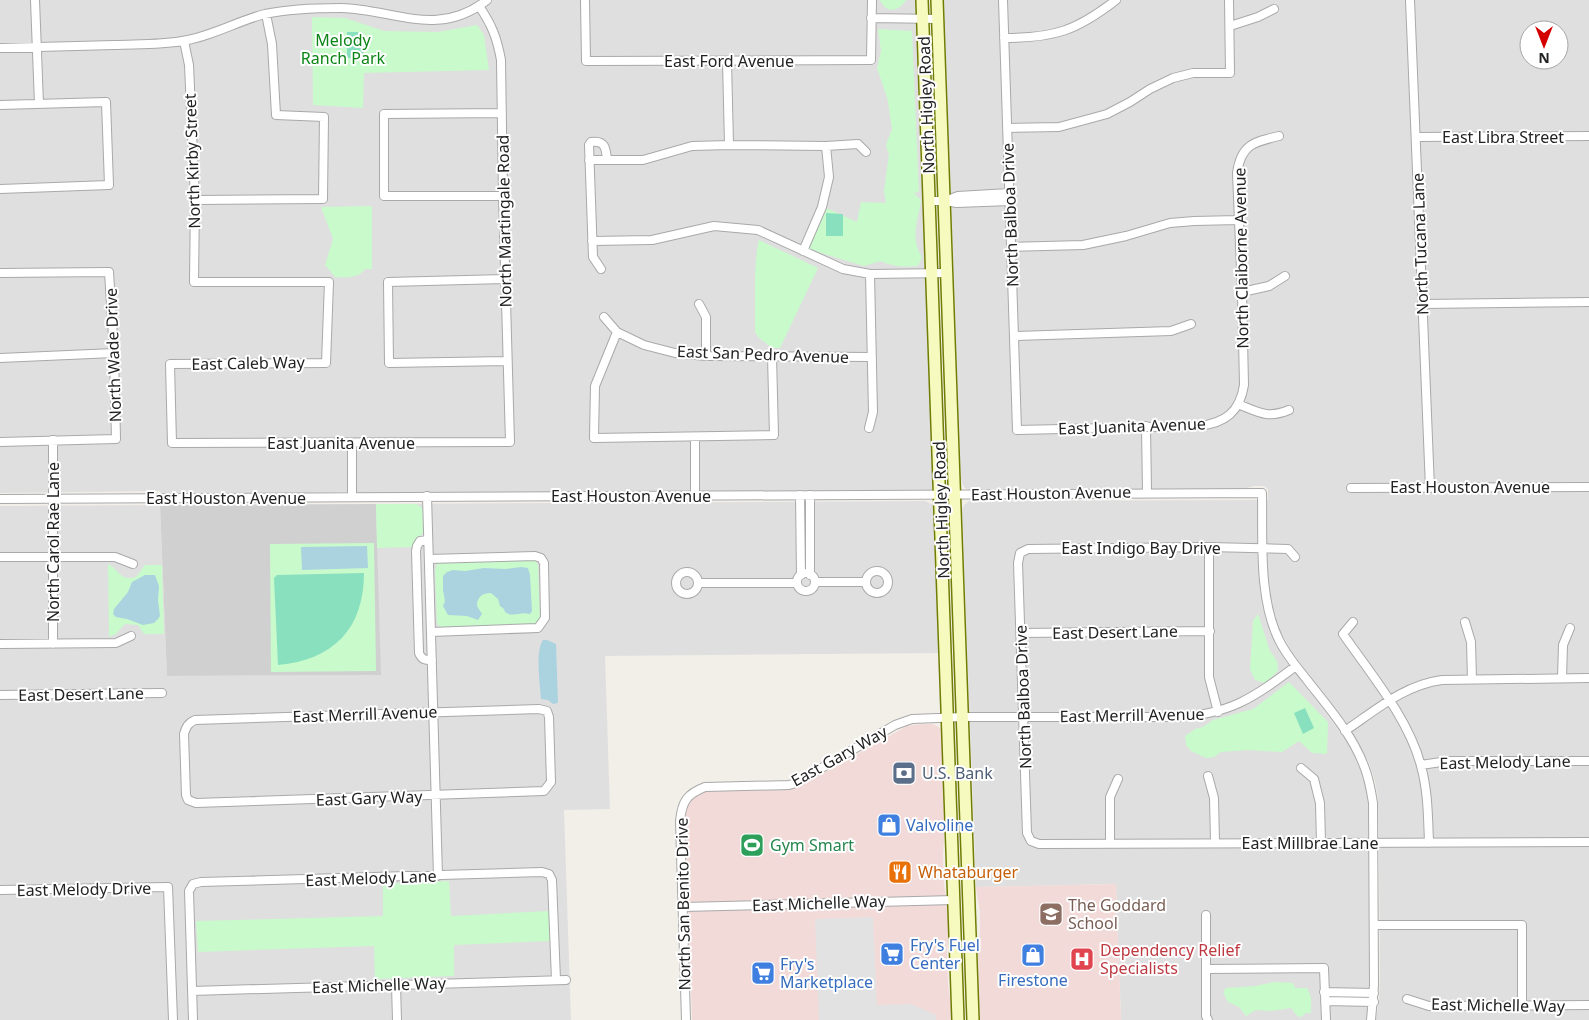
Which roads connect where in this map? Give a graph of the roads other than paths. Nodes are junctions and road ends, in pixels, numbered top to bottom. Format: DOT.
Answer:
graph roads {
  1 [pos="35,0"];
  2 [pos="487,0"];
  3 [pos="585,0"];
  4 [pos="872,0"];
  5 [pos="922,0"];
  6 [pos="937,0"];
  7 [pos="1003,0"];
  8 [pos="1116,0"];
  9 [pos="1229,0"];
  10 [pos="1410,0"];
  11 [pos="327,4"];
  12 [pos="479,6"];
  13 [pos="1274,10"];
  14 [pos="266,14"];
  15 [pos="871,18"];
  16 [pos="923,18"];
  17 [pos="938,19"];
  18 [pos="1230,26"];
  19 [pos="1004,38"];
  20 [pos="184,41"];
  21 [pos="36,47"];
  22 [pos="0,48"];
  23 [pos="727,60"];
  24 [pos="39,104"];
  25 [pos="0,105"];
  26 [pos="502,113"];
  27 [pos="1007,128"];
  28 [pos="1279,136"];
  29 [pos="1589,136"];
  30 [pos="1417,137"];
  31 [pos="729,145"];
  32 [pos="826,146"];
  33 [pos="866,152"];
  34 [pos="589,160"];
  35 [pos="607,160"];
  36 [pos="0,189"];
  37 [pos="503,196"];
  38 [pos="1010,197"];
  39 [pos="195,200"];
  40 [pos="930,201"];
  41 [pos="945,201"];
  42 [pos="1239,220"];
  43 [pos="592,241"];
  44 [pos="1011,247"];
  45 [pos="803,251"];
  46 [pos="601,269"];
  47 [pos="0,273"];
  48 [pos="932,273"];
  49 [pos="947,273"];
  50 [pos="870,274"];
  51 [pos="1285,276"];
  52 [pos="505,279"];
  53 [pos="1242,292"];
  54 [pos="1589,302"];
  55 [pos="699,304"];
  56 [pos="1422,304"];
  57 [pos="604,317"];
  58 [pos="1191,324"];
  59 [pos="617,332"];
  60 [pos="1014,336"];
  61 [pos="114,353"];
  62 [pos="706,356"];
  63 [pos="772,356"];
  64 [pos="872,357"];
  65 [pos="0,358"];
  66 [pos="507,361"];
  67 [pos="326,363"];
  68 [pos="1238,404"];
  69 [pos="1288,410"];
  70 [pos="1146,426"];
  71 [pos="869,428"];
  72 [pos="1018,430"];
  73 [pos="696,437"];
  74 [pos="53,440"];
  75 [pos="0,442"];
  76 [pos="510,442"];
  77 [pos="172,443"];
  78 [pos="352,443"];
  79 [pos="1589,487"];
  80 [pos="1350,488"];
  81 [pos="1430,488"];
  82 [pos="1147,492"];
  83 [pos="955,494"];
  84 [pos="800,495"];
  85 [pos="810,495"];
  86 [pos="940,495"];
  87 [pos="352,496"];
  88 [pos="427,496"];
  89 [pos="695,496"];
  90 [pos="0,499"];
  91 [pos="53,499"];
  92 [pos="428,540"];
  93 [pos="1209,547"];
  94 [pos="1264,548"];
  95 [pos="1020,553"];
  96 [pos="53,556"];
  97 [pos="0,557"];
  98 [pos="1295,557"];
  99 [pos="429,559"];
  100 [pos="133,564"];
  101 [pos="810,575"];
  102 [pos="799,579"];
  103 [pos="815,582"];
  104 [pos="866,582"];
  105 [pos="698,583"];
  106 [pos="1353,622"];
  107 [pos="1465,622"];
  108 [pos="1570,628"];
  109 [pos="1210,631"];
  110 [pos="431,632"];
  111 [pos="1021,633"];
  112 [pos="131,636"];
  113 [pos="0,644"];
  114 [pos="53,644"];
  115 [pos="432,660"];
  116 [pos="1296,666"];
  117 [pos="1562,678"];
  118 [pos="1589,678"];
  119 [pos="1472,680"];
  120 [pos="162,693"];
  121 [pos="0,695"];
  122 [pos="1389,700"];
  123 [pos="434,712"];
  124 [pos="1218,712"];
  125 [pos="955,717"];
  126 [pos="1023,717"];
  127 [pos="1345,732"];
  128 [pos="1589,761"];
  129 [pos="1421,764"];
  130 [pos="1301,768"];
  131 [pos="1208,776"];
  132 [pos="1118,779"];
  133 [pos="548,788"];
  134 [pos="693,792"];
  135 [pos="436,796"];
  136 [pos="188,800"];
  137 [pos="1031,841"];
  138 [pos="1215,842"];
  139 [pos="1429,842"];
  140 [pos="1589,842"];
  141 [pos="1110,843"];
  142 [pos="1321,843"];
  143 [pos="1374,843"];
  144 [pos="438,876"];
  145 [pos="0,890"];
  146 [pos="969,899"];
  147 [pos="954,900"];
  148 [pos="683,907"];
  149 [pos="1206,915"];
  150 [pos="1375,925"];
  151 [pos="1206,970"];
  152 [pos="556,980"];
  153 [pos="566,980"];
  154 [pos="396,985"];
  155 [pos="192,991"];
  156 [pos="1324,992"];
  157 [pos="1374,993"];
  158 [pos="1407,999"];
  159 [pos="1325,1001"];
  160 [pos="1374,1002"];
  161 [pos="1522,1006"];
  162 [pos="1589,1006"];
  163 [pos="173,1020"];
  164 [pos="193,1020"];
  165 [pos="398,1020"];
  166 [pos="686,1020"];
  167 [pos="958,1020"];
  168 [pos="974,1020"];
  169 [pos="1208,1020"];
  170 [pos="1326,1020"];
  171 [pos="1371,1020"];
  1 -- 21 [label="street"];
  2 -- 12 [label="street"];
  3 -- 23 [label="street, East Ford Avenue"];
  4 -- 15 [label="street"];
  5 -- 16 [label="main road, North Higley Road"];
  6 -- 17 [label="main road, North Higley Road"];
  7 -- 19 [label="street, North Balboa Drive"];
  8 -- 19 [label="street"];
  9 -- 18 [label="street"];
  10 -- 30 [label="street, North Tucana Lane"];
  11 -- 12 [label="street"];
  11 -- 14 [label="street"];
  12 -- 26 [label="street, North Martingale Road"];
  13 -- 18 [label="street"];
  14 -- 20 [label="street"];
  14 -- 39 [label="street"];
  15 -- 16 [label="street"];
  15 -- 23 [label="street, East Ford Avenue"];
  16 -- 17 [label="street"];
  16 -- 40 [label="main road, North Higley Road"];
  17 -- 41 [label="main road, North Higley Road"];
  18 -- 27 [label="street"];
  19 -- 27 [label="street, North Balboa Drive"];
  20 -- 21 [label="street"];
  20 -- 39 [label="street, North Kirby Street"];
  21 -- 22 [label="street"];
  21 -- 24 [label="street"];
  23 -- 31 [label="street"];
  24 -- 25 [label="street"];
  24 -- 36 [label="street"];
  26 -- 37 [label="street, North Martingale Road"];
  26 -- 37 [label="street"];
  27 -- 38 [label="street, North Balboa Drive"];
  28 -- 42 [label="street, North Claiborne Avenue"];
  29 -- 30 [label="street, East Libra Street"];
  30 -- 56 [label="street, North Tucana Lane"];
  31 -- 32 [label="street"];
  31 -- 35 [label="street"];
  32 -- 33 [label="street"];
  32 -- 45 [label="street"];
  34 -- 35 [label="street"];
  34 -- 35 [label="street"];
  34 -- 43 [label="street"];
  37 -- 52 [label="street, North Martingale Road"];
  38 -- 41 [label="street"];
  38 -- 44 [label="street, North Balboa Drive"];
  39 -- 67 [label="street, North Kirby Street"];
  40 -- 41 [label="street"];
  40 -- 48 [label="main road, North Higley Road"];
  41 -- 49 [label="main road, North Higley Road"];
  42 -- 44 [label="street"];
  42 -- 53 [label="street, North Claiborne Avenue"];
  43 -- 45 [label="street"];
  43 -- 46 [label="street"];
  44 -- 60 [label="street, North Balboa Drive"];
  45 -- 50 [label="street"];
  47 -- 61 [label="street, North Wade Drive"];
  48 -- 49 [label="street"];
  48 -- 50 [label="street"];
  48 -- 86 [label="main road, North Higley Road"];
  49 -- 83 [label="main road, North Higley Road"];
  50 -- 64 [label="street"];
  51 -- 53 [label="street"];
  52 -- 66 [label="street, North Martingale Road"];
  52 -- 66 [label="street"];
  53 -- 68 [label="street, North Claiborne Avenue"];
  54 -- 56 [label="street"];
  55 -- 62 [label="street"];
  56 -- 81 [label="street, North Tucana Lane"];
  57 -- 59 [label="street, East San Pedro Avenue"];
  58 -- 60 [label="street"];
  59 -- 62 [label="street, East San Pedro Avenue"];
  59 -- 73 [label="street"];
  60 -- 72 [label="street, North Balboa Drive"];
  61 -- 65 [label="street"];
  61 -- 74 [label="street, North Wade Drive"];
  62 -- 63 [label="street, East San Pedro Avenue"];
  63 -- 64 [label="street, East San Pedro Avenue"];
  63 -- 73 [label="street"];
  64 -- 71 [label="street"];
  66 -- 76 [label="street, North Martingale Road"];
  67 -- 77 [label="street, East Caleb Way"];
  68 -- 69 [label="street"];
  68 -- 70 [label="street, East Juanita Avenue"];
  70 -- 72 [label="street, East Juanita Avenue"];
  70 -- 82 [label="street"];
  73 -- 89 [label="street"];
  74 -- 75 [label="street"];
  74 -- 91 [label="street, North Carol Rae Lane"];
  76 -- 78 [label="street, East Juanita Avenue"];
  77 -- 78 [label="street, East Juanita Avenue"];
  78 -- 87 [label="street"];
  79 -- 81 [label="street, East Houston Avenue"];
  80 -- 81 [label="street, East Houston Avenue"];
  82 -- 83 [label="street, East Houston Avenue"];
  82 -- 94 [label="street, East Houston Avenue"];
  83 -- 86 [label="street, East Houston Avenue"];
  83 -- 125 [label="main road, North Higley Road"];
  84 -- 85 [label="street, East Houston Avenue"];
  84 -- 89 [label="street, East Houston Avenue"];
  84 -- 102 [label="street"];
  85 -- 86 [label="street, East Houston Avenue"];
  85 -- 101 [label="street"];
  86 -- 125 [label="main road, North Higley Road"];
  87 -- 88 [label="street, East Houston Avenue"];
  87 -- 91 [label="street, East Houston Avenue"];
  88 -- 89 [label="street, East Houston Avenue"];
  88 -- 92 [label="street"];
  90 -- 91 [label="street, East Houston Avenue"];
  91 -- 96 [label="street, North Carol Rae Lane"];
  92 -- 99 [label="street"];
  92 -- 115 [label="street"];
  93 -- 94 [label="street, East Indigo Bay Drive"];
  93 -- 95 [label="street, East Indigo Bay Drive"];
  93 -- 109 [label="street"];
  94 -- 98 [label="street, East Indigo Bay Drive"];
  94 -- 116 [label="street"];
  95 -- 111 [label="street, North Balboa Drive"];
  96 -- 97 [label="street"];
  96 -- 100 [label="street"];
  96 -- 114 [label="street, North Carol Rae Lane"];
  99 -- 110 [label="street"];
  99 -- 110 [label="street"];
  101 -- 102 [label="street"];
  101 -- 103 [label="street"];
  102 -- 103 [label="street"];
  102 -- 105 [label="street"];
  103 -- 104 [label="street"];
  106 -- 122 [label="street"];
  107 -- 119 [label="street"];
  108 -- 117 [label="street"];
  109 -- 111 [label="street, East Desert Lane"];
  109 -- 124 [label="street"];
  110 -- 115 [label="street"];
  111 -- 126 [label="street, North Balboa Drive"];
  112 -- 114 [label="street"];
  113 -- 114 [label="street"];
  115 -- 123 [label="street"];
  116 -- 124 [label="street, East Merrill Avenue"];
  116 -- 127 [label="street"];
  117 -- 118 [label="street"];
  117 -- 119 [label="street"];
  119 -- 122 [label="street"];
  120 -- 121 [label="street, East Desert Lane"];
  122 -- 127 [label="street"];
  122 -- 129 [label="street"];
  123 -- 133 [label="street, East Merrill Avenue"];
  123 -- 135 [label="street"];
  123 -- 136 [label="street, East Merrill Avenue"];
  124 -- 126 [label="street, East Merrill Avenue"];
  125 -- 126 [label="street, East Merrill Avenue"];
  125 -- 134 [label="street, East Gary Way"];
  125 -- 146 [label="main road, North Higley Road"];
  125 -- 147 [label="main road, North Higley Road"];
  126 -- 137 [label="street, North Balboa Drive"];
  127 -- 143 [label="street"];
  128 -- 129 [label="street, East Melody Lane"];
  129 -- 139 [label="street"];
  130 -- 142 [label="street"];
  131 -- 138 [label="street"];
  132 -- 141 [label="street"];
  133 -- 135 [label="street, East Gary Way"];
  134 -- 148 [label="street, North San Benito Drive"];
  135 -- 136 [label="street, East Gary Way"];
  135 -- 144 [label="street"];
  137 -- 141 [label="street, East Millbrae Lane"];
  138 -- 141 [label="street, East Millbrae Lane"];
  138 -- 142 [label="street, East Millbrae Lane"];
  139 -- 140 [label="street, East Millbrae Lane"];
  139 -- 143 [label="street, East Millbrae Lane"];
  142 -- 143 [label="street, East Millbrae Lane"];
  143 -- 150 [label="street"];
  144 -- 152 [label="street, East Melody Lane"];
  144 -- 155 [label="street, East Melody Lane"];
  145 -- 163 [label="street, East Melody Drive"];
  146 -- 147 [label="main road"];
  146 -- 168 [label="main road, North Higley Road"];
  147 -- 148 [label="street, East Michelle Way"];
  147 -- 167 [label="main road, North Higley Road"];
  148 -- 166 [label="street, North San Benito Drive"];
  149 -- 151 [label="street"];
  150 -- 157 [label="street"];
  150 -- 161 [label="street"];
  151 -- 156 [label="street"];
  151 -- 169 [label="street"];
  152 -- 153 [label="street, East Michelle Way"];
  152 -- 154 [label="street, East Michelle Way"];
  154 -- 155 [label="street, East Michelle Way"];
  154 -- 165 [label="street"];
  155 -- 164 [label="street"];
  156 -- 157 [label="street"];
  156 -- 159 [label="street"];
  157 -- 160 [label="street"];
  158 -- 161 [label="street, East Michelle Way"];
  159 -- 160 [label="street"];
  159 -- 170 [label="street"];
  160 -- 171 [label="street"];
  161 -- 162 [label="street, East Michelle Way"];
}
